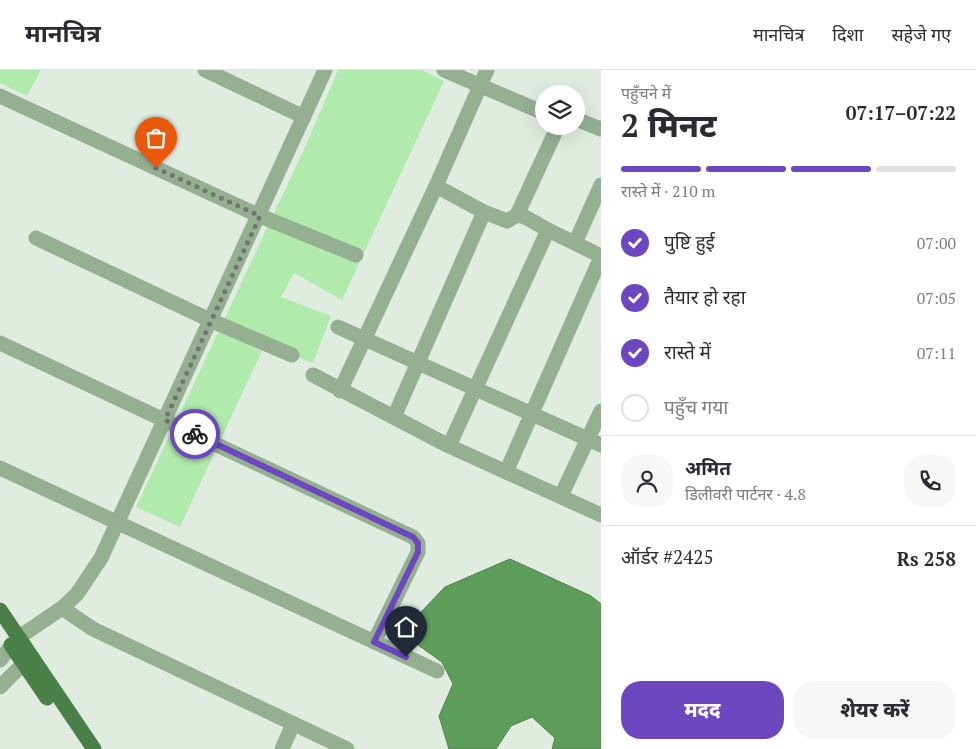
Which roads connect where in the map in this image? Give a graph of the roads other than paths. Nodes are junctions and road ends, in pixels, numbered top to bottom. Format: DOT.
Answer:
graph roads {
  1 [pos="205,70"];
  2 [pos="325,70"];
  3 [pos="444,70"];
  4 [pos="486,70"];
  5 [pos="479,87"];
  6 [pos="0,96"];
  7 [pos="535,109"];
  8 [pos="304,118"];
  9 [pos="585,123"];
  10 [pos="601,129"];
  11 [pos="554,135"];
  12 [pos="601,185"];
  13 [pos="436,186"];
  14 [pos="484,212"];
  15 [pos="517,215"];
  16 [pos="260,216"];
  17 [pos="548,230"];
  18 [pos="36,238"];
  19 [pos="575,243"];
  20 [pos="356,255"];
  21 [pos="601,256"];
  22 [pos="212,321"];
  23 [pos="338,327"];
  24 [pos="364,339"];
  25 [pos="0,344"];
  26 [pos="292,355"];
  27 [pos="418,363"];
  28 [pos="313,375"];
  29 [pos="476,389"];
  30 [pos="340,391"];
  31 [pos="601,410"];
  32 [pos="531,414"];
  33 [pos="394,416"];
  34 [pos="165,420"];
  35 [pos="594,442"];
  36 [pos="449,446"];
  37 [pos="0,468"];
  38 [pos="506,472"];
  39 [pos="560,496"];
  40 [pos="601,514"];
  41 [pos="119,523"];
  42 [pos="62,608"];
  43 [pos="0,610"];
  44 [pos="0,629"];
  45 [pos="15,642"];
  46 [pos="374,642"];
  47 [pos="0,660"];
  48 [pos="27,660"];
  49 [pos="438,672"];
  50 [pos="0,687"];
  51 [pos="293,724"];
  52 [pos="82,749"];
  53 [pos="94,749"];
  54 [pos="282,749"];
  55 [pos="347,749"];
  1 -- 8 [label="street"];
  2 -- 8 [label="street"];
  3 -- 5 [label="street"];
  4 -- 5 [label="street"];
  5 -- 7 [label="street"];
  5 -- 13 [label="street"];
  6 -- 16 [label="street"];
  8 -- 16 [label="street"];
  9 -- 10 [label="street"];
  11 -- 15 [label="street"];
  12 -- 19 [label="street"];
  13 -- 14 [label="street"];
  13 -- 24 [label="street"];
  14 -- 15 [label="street"];
  14 -- 27 [label="street"];
  15 -- 17 [label="street"];
  16 -- 20 [label="street"];
  16 -- 22 [label="street"];
  17 -- 19 [label="street"];
  17 -- 29 [label="street"];
  18 -- 22 [label="street"];
  19 -- 21 [label="street"];
  21 -- 32 [label="street"];
  22 -- 26 [label="street"];
  22 -- 34 [label="street"];
  23 -- 24 [label="street"];
  24 -- 27 [label="street"];
  24 -- 30 [label="street"];
  25 -- 34 [label="street"];
  27 -- 29 [label="street"];
  27 -- 33 [label="street"];
  28 -- 30 [label="street"];
  29 -- 32 [label="street"];
  29 -- 36 [label="street"];
  30 -- 33 [label="street"];
  31 -- 35 [label="street"];
  32 -- 35 [label="street"];
  32 -- 38 [label="street"];
  33 -- 36 [label="street"];
  34 -- 41 [label="street"];
  34 -- 46 [label="street"];
  35 -- 39 [label="street"];
  36 -- 38 [label="street"];
  37 -- 41 [label="street"];
  38 -- 39 [label="street"];
  39 -- 40 [label="street"];
  41 -- 42 [label="street"];
  41 -- 46 [label="street"];
  42 -- 45 [label="street"];
  42 -- 51 [label="street"];
  43 -- 45 [label="main road"];
  44 -- 45 [label="main road"];
  45 -- 47 [label="street"];
  45 -- 48 [label="main road"];
  46 -- 49 [label="street"];
  48 -- 50 [label="street"];
  48 -- 52 [label="main road"];
  48 -- 53 [label="main road"];
  51 -- 54 [label="street"];
  51 -- 55 [label="street"];
}
